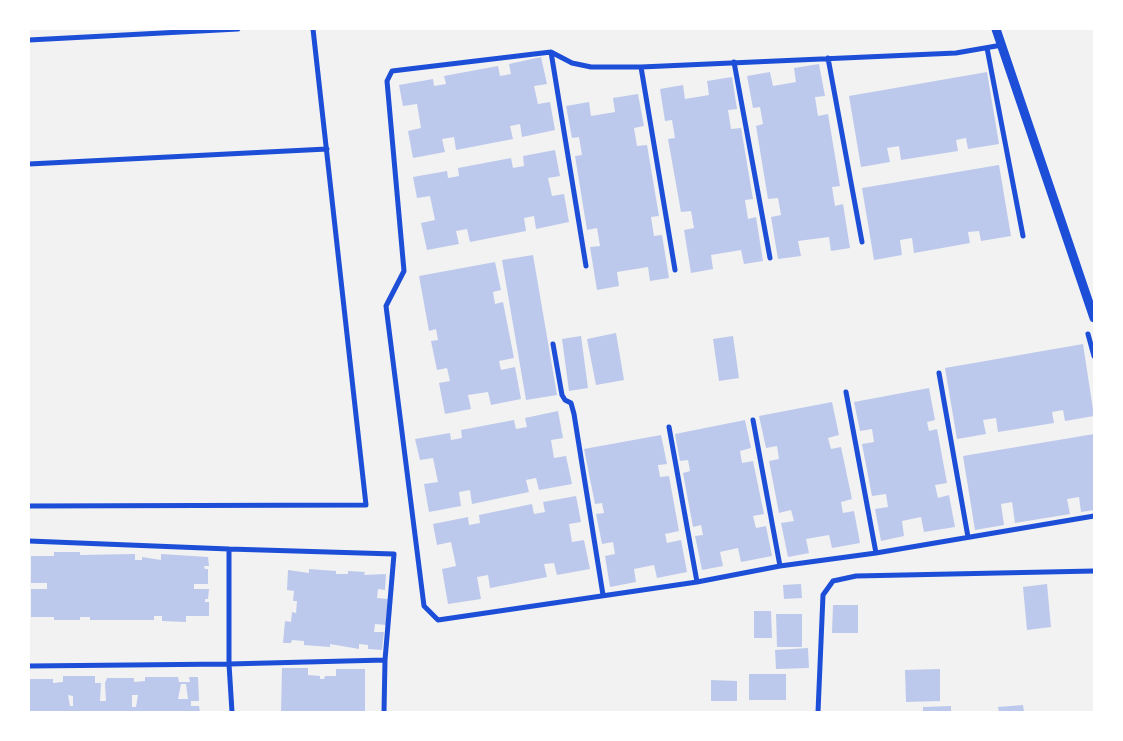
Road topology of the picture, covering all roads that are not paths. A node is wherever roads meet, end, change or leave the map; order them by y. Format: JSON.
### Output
{"nodes":[{"id":1,"x":238,"y":29,"type":"edge"},
{"id":2,"x":314,"y":29,"type":"edge"},
{"id":3,"x":996,"y":29,"type":"edge"},
{"id":4,"x":29,"y":40,"type":"edge"},
{"id":5,"x":1002,"y":45,"type":"junction"},
{"id":6,"x":990,"y":47,"type":"junction"},
{"id":7,"x":550,"y":52,"type":"junction"},
{"id":8,"x":828,"y":58,"type":"junction"},
{"id":9,"x":734,"y":62,"type":"junction"},
{"id":10,"x":641,"y":67,"type":"junction"},
{"id":11,"x":327,"y":150,"type":"junction"},
{"id":12,"x":29,"y":164,"type":"edge"},
{"id":13,"x":1023,"y":236,"type":"dead end"},
{"id":14,"x":862,"y":242,"type":"dead end"},
{"id":15,"x":770,"y":258,"type":"dead end"},
{"id":16,"x":586,"y":266,"type":"dead end"},
{"id":17,"x":674,"y":270,"type":"dead end"},
{"id":18,"x":1094,"y":318,"type":"edge"},
{"id":19,"x":1088,"y":334,"type":"dead end"},
{"id":20,"x":553,"y":344,"type":"dead end"},
{"id":21,"x":1094,"y":356,"type":"edge"},
{"id":22,"x":939,"y":373,"type":"dead end"},
{"id":23,"x":846,"y":392,"type":"dead end"},
{"id":24,"x":753,"y":420,"type":"dead end"},
{"id":25,"x":668,"y":427,"type":"dead end"},
{"id":26,"x":29,"y":506,"type":"edge"},
{"id":27,"x":1094,"y":516,"type":"edge"},
{"id":28,"x":968,"y":537,"type":"junction"},
{"id":29,"x":29,"y":541,"type":"edge"},
{"id":30,"x":229,"y":549,"type":"junction"},
{"id":31,"x":876,"y":553,"type":"junction"},
{"id":32,"x":780,"y":566,"type":"junction"},
{"id":33,"x":1094,"y":571,"type":"edge"},
{"id":34,"x":697,"y":582,"type":"junction"},
{"id":35,"x":603,"y":594,"type":"junction"},
{"id":36,"x":385,"y":660,"type":"junction"},
{"id":37,"x":229,"y":664,"type":"junction"},
{"id":38,"x":29,"y":666,"type":"edge"},
{"id":39,"x":232,"y":712,"type":"edge"},
{"id":40,"x":384,"y":712,"type":"edge"},
{"id":41,"x":818,"y":712,"type":"edge"}],
"edges":[{"from":1,"to":4,"type":"street"},
{"from":2,"to":11,"type":"street"},
{"from":3,"to":5,"type":"street"},
{"from":5,"to":6,"type":"street"},
{"from":5,"to":18,"type":"street"},
{"from":6,"to":8,"type":"street"},
{"from":6,"to":13,"type":"street"},
{"from":7,"to":10,"type":"street"},
{"from":7,"to":16,"type":"street"},
{"from":7,"to":35,"type":"street"},
{"from":8,"to":9,"type":"street"},
{"from":8,"to":14,"type":"street"},
{"from":9,"to":10,"type":"street"},
{"from":9,"to":15,"type":"street"},
{"from":10,"to":17,"type":"street"},
{"from":11,"to":12,"type":"street"},
{"from":11,"to":26,"type":"street"},
{"from":19,"to":21,"type":"street"},
{"from":20,"to":35,"type":"street"},
{"from":22,"to":28,"type":"street"},
{"from":23,"to":31,"type":"street"},
{"from":24,"to":32,"type":"street"},
{"from":25,"to":34,"type":"street"},
{"from":27,"to":28,"type":"street"},
{"from":28,"to":31,"type":"street"},
{"from":29,"to":30,"type":"street"},
{"from":30,"to":36,"type":"street"},
{"from":30,"to":37,"type":"street"},
{"from":31,"to":32,"type":"street"},
{"from":32,"to":34,"type":"street"},
{"from":33,"to":41,"type":"street"},
{"from":34,"to":35,"type":"street"},
{"from":36,"to":37,"type":"street"},
{"from":36,"to":40,"type":"street"},
{"from":37,"to":38,"type":"street"},
{"from":37,"to":39,"type":"street"}]}
